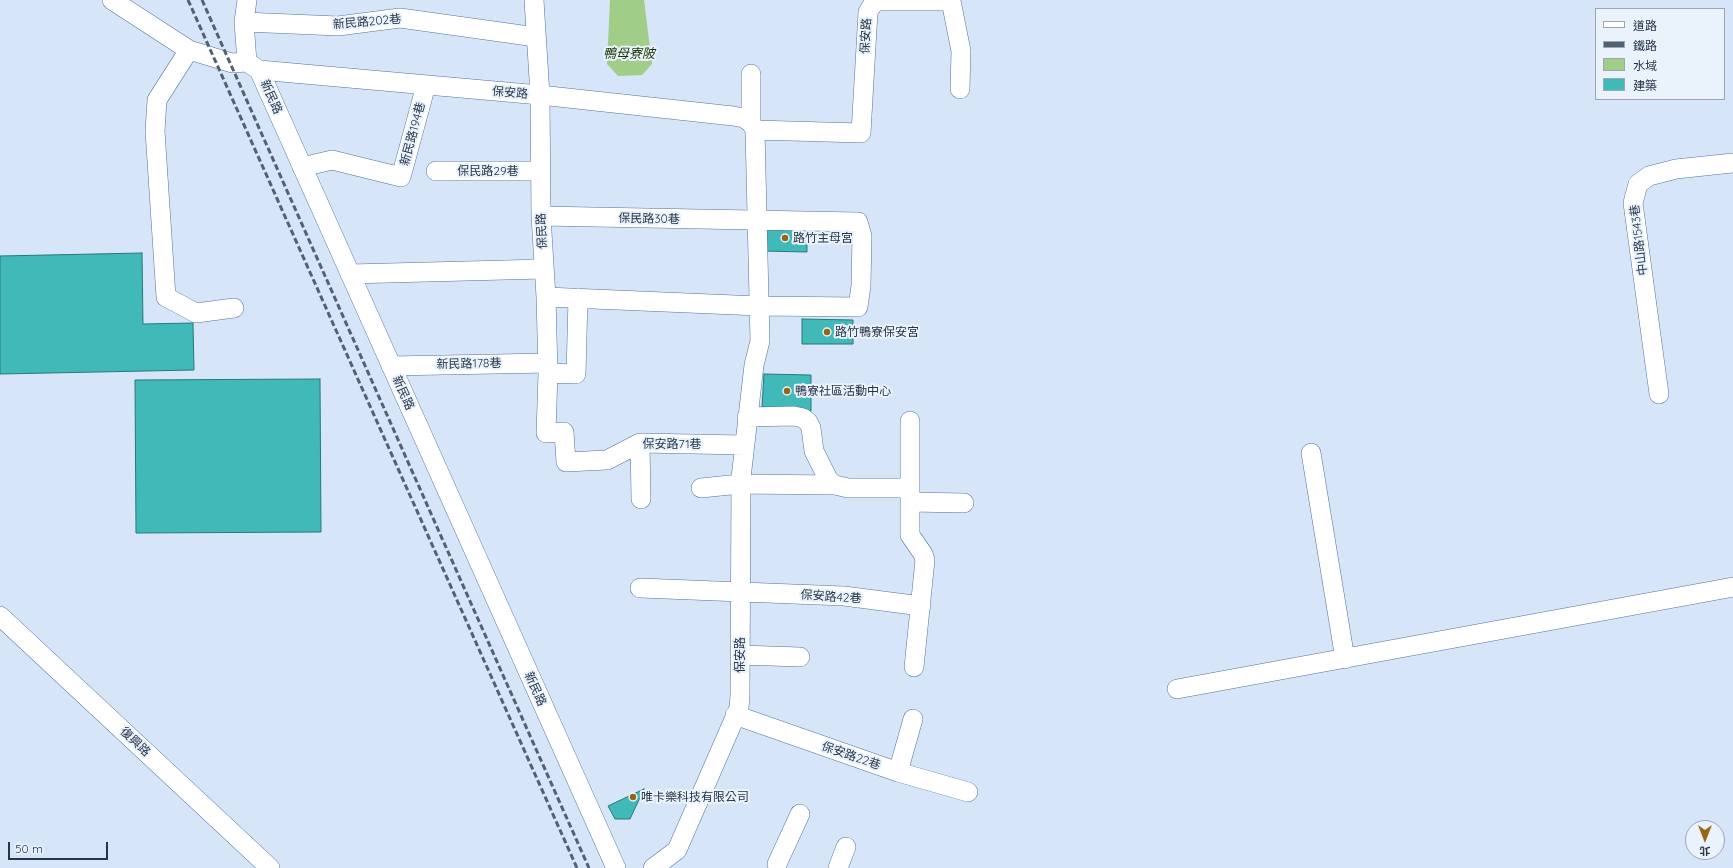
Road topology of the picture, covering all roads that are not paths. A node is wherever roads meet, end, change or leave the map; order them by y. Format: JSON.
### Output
{"nodes":[{"id":1,"x":112,"y":0,"type":"edge"},
{"id":2,"x":247,"y":0,"type":"edge"},
{"id":3,"x":534,"y":0,"type":"edge"},
{"id":4,"x":244,"y":22,"type":"junction"},
{"id":5,"x":536,"y":37,"type":"junction"},
{"id":6,"x":189,"y":50,"type":"junction"},
{"id":7,"x":253,"y":66,"type":"junction"},
{"id":8,"x":752,"y":74,"type":"dead end"},
{"id":9,"x":426,"y":85,"type":"junction"},
{"id":10,"x":960,"y":89,"type":"dead end"},
{"id":11,"x":540,"y":95,"type":"junction"},
{"id":12,"x":753,"y":127,"type":"junction"},
{"id":13,"x":1733,"y":163,"type":"edge"},
{"id":14,"x":302,"y":168,"type":"junction"},
{"id":15,"x":436,"y":171,"type":"dead end"},
{"id":16,"x":540,"y":171,"type":"junction"},
{"id":17,"x":541,"y":216,"type":"junction"},
{"id":18,"x":757,"y":221,"type":"junction"},
{"id":19,"x":544,"y":269,"type":"junction"},
{"id":20,"x":350,"y":274,"type":"junction"},
{"id":21,"x":546,"y":297,"type":"junction"},
{"id":22,"x":578,"y":298,"type":"junction"},
{"id":23,"x":759,"y":306,"type":"junction"},
{"id":24,"x":234,"y":308,"type":"dead end"},
{"id":25,"x":391,"y":366,"type":"junction"},
{"id":26,"x":548,"y":368,"type":"junction"},
{"id":27,"x":1659,"y":394,"type":"dead end"},
{"id":28,"x":747,"y":416,"type":"junction"},
{"id":29,"x":910,"y":421,"type":"dead end"},
{"id":30,"x":640,"y":443,"type":"junction"},
{"id":31,"x":744,"y":445,"type":"junction"},
{"id":32,"x":1311,"y":453,"type":"dead end"},
{"id":33,"x":740,"y":484,"type":"junction"},
{"id":34,"x":835,"y":485,"type":"junction"},
{"id":35,"x":701,"y":488,"type":"dead end"},
{"id":36,"x":910,"y":495,"type":"junction"},
{"id":37,"x":641,"y":499,"type":"dead end"},
{"id":38,"x":964,"y":503,"type":"dead end"},
{"id":39,"x":1733,"y":587,"type":"edge"},
{"id":40,"x":640,"y":588,"type":"dead end"},
{"id":41,"x":740,"y":592,"type":"junction"},
{"id":42,"x":921,"y":606,"type":"junction"},
{"id":43,"x":0,"y":616,"type":"edge"},
{"id":44,"x":740,"y":655,"type":"junction"},
{"id":45,"x":800,"y":657,"type":"dead end"},
{"id":46,"x":1345,"y":659,"type":"junction"},
{"id":47,"x":914,"y":667,"type":"dead end"},
{"id":48,"x":1177,"y":689,"type":"dead end"},
{"id":49,"x":736,"y":715,"type":"junction"},
{"id":50,"x":913,"y":719,"type":"dead end"},
{"id":51,"x":898,"y":772,"type":"junction"},
{"id":52,"x":968,"y":792,"type":"dead end"},
{"id":53,"x":800,"y":814,"type":"dead end"},
{"id":54,"x":846,"y":847,"type":"dead end"},
{"id":55,"x":776,"y":864,"type":"edge"},
{"id":56,"x":270,"y":868,"type":"edge"},
{"id":57,"x":616,"y":868,"type":"edge"},
{"id":58,"x":653,"y":868,"type":"edge"},
{"id":59,"x":838,"y":868,"type":"edge"}],
"edges":[{"from":1,"to":6,"type":"street"},
{"from":2,"to":4,"type":"street","name":"新民路"},
{"from":3,"to":5,"type":"street","name":"保民路"},
{"from":4,"to":5,"type":"street","name":"新民路202巷"},
{"from":4,"to":7,"type":"street","name":"新民路"},
{"from":5,"to":11,"type":"street","name":"保民路"},
{"from":6,"to":7,"type":"street"},
{"from":6,"to":24,"type":"street"},
{"from":7,"to":9,"type":"street","name":"保安路"},
{"from":7,"to":14,"type":"street","name":"新民路"},
{"from":8,"to":12,"type":"street"},
{"from":9,"to":11,"type":"street","name":"保安路"},
{"from":9,"to":14,"type":"street","name":"新民路194巷"},
{"from":10,"to":12,"type":"street","name":"保安路"},
{"from":11,"to":12,"type":"street","name":"保安路"},
{"from":11,"to":16,"type":"street","name":"保民路"},
{"from":12,"to":18,"type":"street","name":"保安路"},
{"from":13,"to":27,"type":"street","name":"中山路1543巷"},
{"from":14,"to":20,"type":"street","name":"新民路"},
{"from":15,"to":16,"type":"street","name":"保民路29巷"},
{"from":16,"to":17,"type":"street","name":"保民路"},
{"from":17,"to":18,"type":"street","name":"保民路30巷"},
{"from":17,"to":19,"type":"street","name":"保民路"},
{"from":18,"to":23,"type":"street","name":"保安路"},
{"from":18,"to":23,"type":"street"},
{"from":19,"to":20,"type":"street"},
{"from":19,"to":21,"type":"street"},
{"from":20,"to":25,"type":"street","name":"新民路"},
{"from":21,"to":22,"type":"street"},
{"from":21,"to":26,"type":"street"},
{"from":22,"to":23,"type":"street"},
{"from":22,"to":26,"type":"street","name":"新民路178巷"},
{"from":23,"to":28,"type":"street","name":"保安路"},
{"from":25,"to":26,"type":"street","name":"新民路178巷"},
{"from":25,"to":57,"type":"street","name":"新民路"},
{"from":26,"to":30,"type":"street","name":"保安路71巷"},
{"from":28,"to":31,"type":"street","name":"保安路"},
{"from":28,"to":34,"type":"street"},
{"from":29,"to":36,"type":"street"},
{"from":30,"to":31,"type":"street","name":"保安路71巷"},
{"from":30,"to":37,"type":"street"},
{"from":31,"to":33,"type":"street","name":"保安路"},
{"from":32,"to":46,"type":"street"},
{"from":33,"to":34,"type":"street"},
{"from":33,"to":35,"type":"street"},
{"from":33,"to":41,"type":"street","name":"保安路"},
{"from":34,"to":36,"type":"street"},
{"from":36,"to":38,"type":"street"},
{"from":36,"to":42,"type":"street"},
{"from":39,"to":46,"type":"street"},
{"from":40,"to":41,"type":"street","name":"保安路42巷"},
{"from":41,"to":42,"type":"street","name":"保安路42巷"},
{"from":41,"to":44,"type":"street","name":"保安路"},
{"from":42,"to":47,"type":"street"},
{"from":43,"to":56,"type":"street","name":"復興路"},
{"from":44,"to":45,"type":"street"},
{"from":44,"to":49,"type":"street","name":"保安路"},
{"from":46,"to":48,"type":"street"},
{"from":49,"to":51,"type":"street","name":"保安路22巷"},
{"from":49,"to":58,"type":"street","name":"保安路"},
{"from":50,"to":51,"type":"street"},
{"from":51,"to":52,"type":"street","name":"保安路22巷"},
{"from":53,"to":55,"type":"street"},
{"from":54,"to":59,"type":"street"}]}
